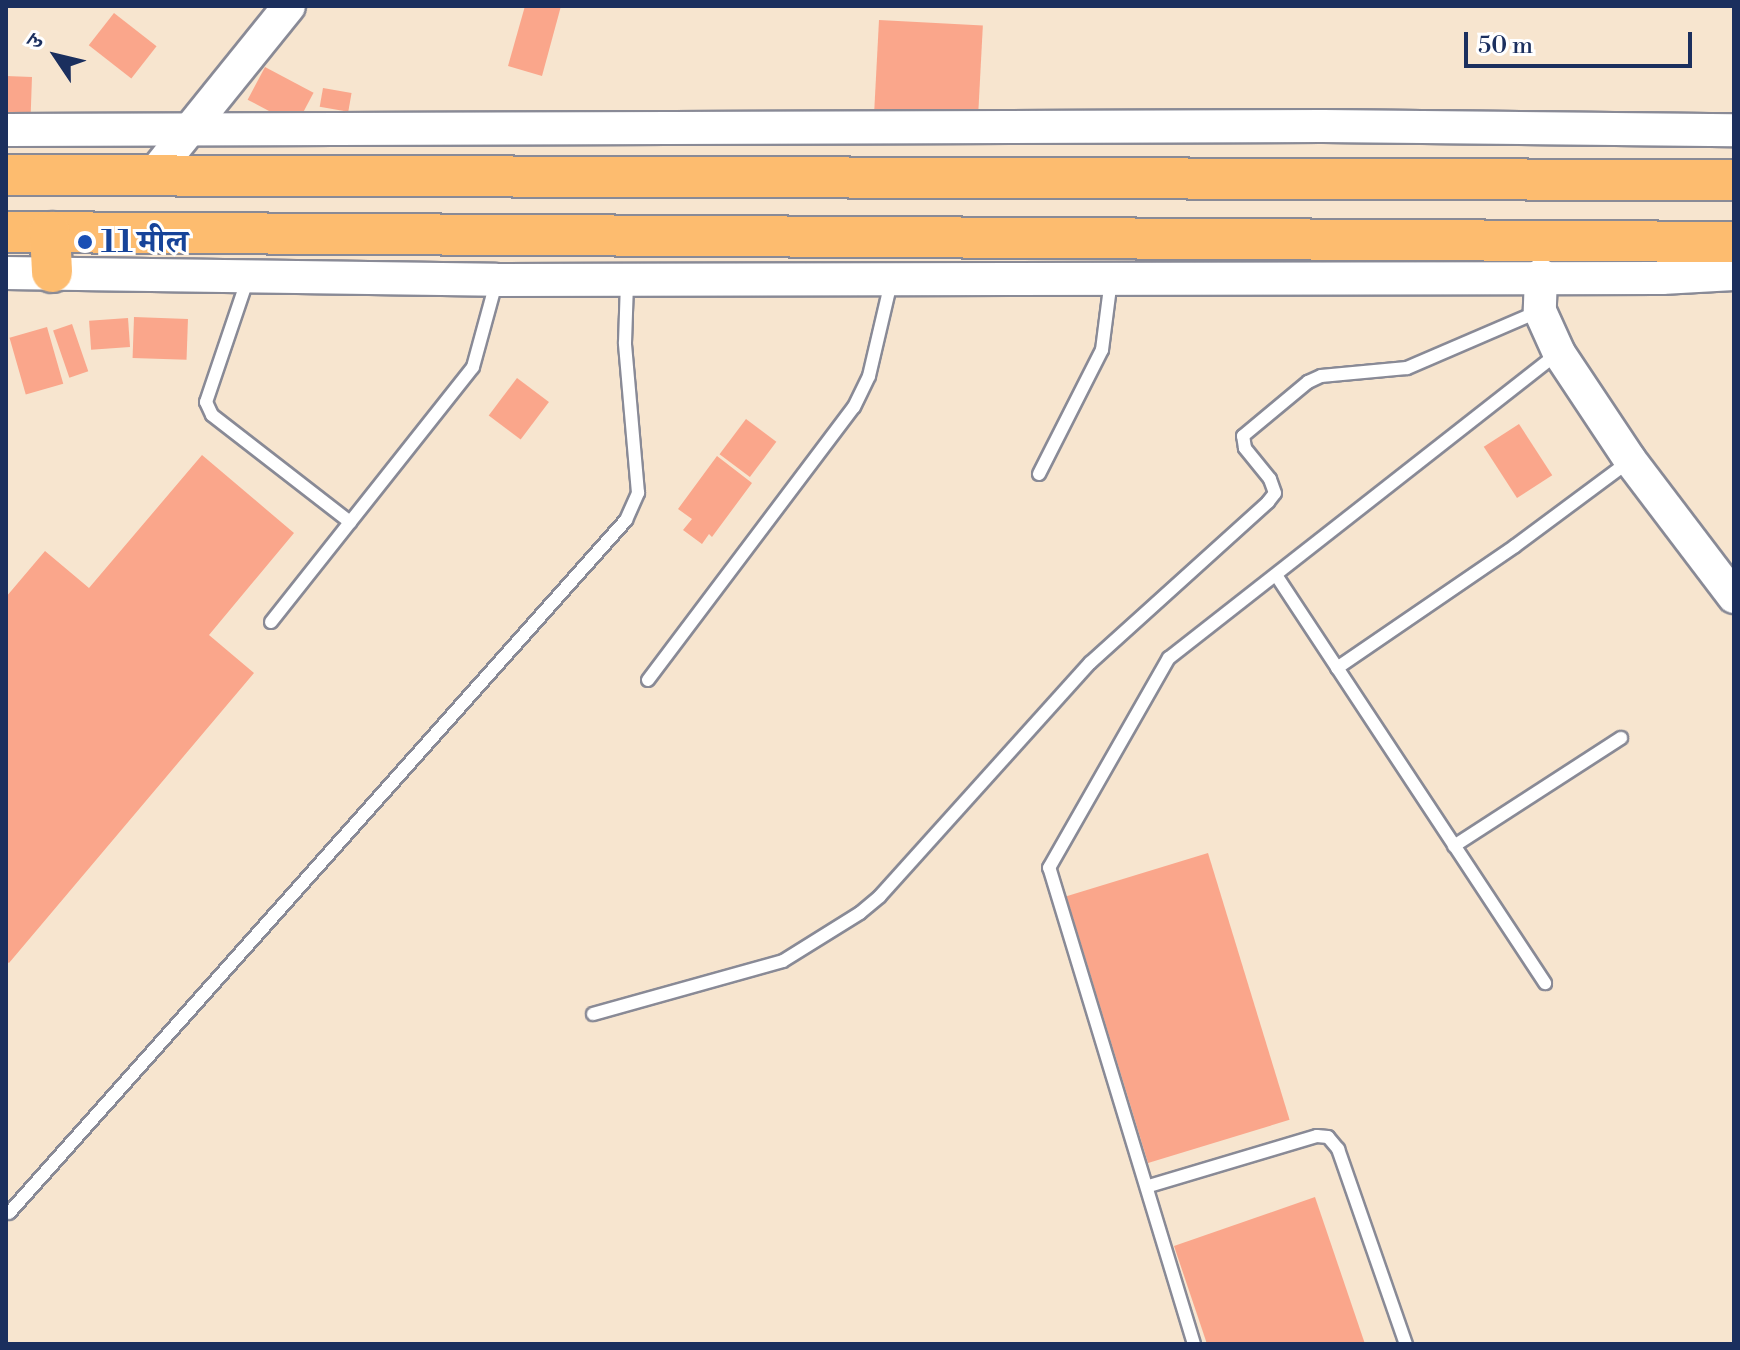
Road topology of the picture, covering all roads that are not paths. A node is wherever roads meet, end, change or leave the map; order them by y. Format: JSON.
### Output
{"nodes":[{"id":1,"x":289,"y":6,"type":"edge"},
{"id":2,"x":190,"y":128,"type":"junction"},
{"id":3,"x":6,"y":130,"type":"edge"},
{"id":4,"x":1734,"y":130,"type":"edge"},
{"id":5,"x":6,"y":175,"type":"edge"},
{"id":6,"x":152,"y":176,"type":"junction"},
{"id":7,"x":1734,"y":180,"type":"edge"},
{"id":8,"x":6,"y":232,"type":"edge"},
{"id":9,"x":50,"y":232,"type":"junction"},
{"id":10,"x":1734,"y":242,"type":"edge"},
{"id":11,"x":52,"y":272,"type":"junction"},
{"id":12,"x":6,"y":273,"type":"edge"},
{"id":13,"x":1734,"y":274,"type":"edge"},
{"id":14,"x":1541,"y":275,"type":"junction"},
{"id":15,"x":892,"y":277,"type":"junction"},
{"id":16,"x":248,"y":278,"type":"junction"},
{"id":17,"x":627,"y":279,"type":"junction"},
{"id":18,"x":496,"y":280,"type":"junction"},
{"id":19,"x":1111,"y":280,"type":"junction"},
{"id":20,"x":1540,"y":311,"type":"junction"},
{"id":21,"x":1559,"y":353,"type":"junction"},
{"id":22,"x":1630,"y":460,"type":"junction"},
{"id":23,"x":1039,"y":474,"type":"dead end"},
{"id":24,"x":350,"y":522,"type":"junction"},
{"id":25,"x":1276,"y":575,"type":"junction"},
{"id":26,"x":1734,"y":597,"type":"edge"},
{"id":27,"x":271,"y":622,"type":"dead end"},
{"id":28,"x":1337,"y":668,"type":"junction"},
{"id":29,"x":648,"y":680,"type":"dead end"},
{"id":30,"x":1621,"y":738,"type":"dead end"},
{"id":31,"x":1454,"y":846,"type":"junction"},
{"id":32,"x":1545,"y":983,"type":"dead end"},
{"id":33,"x":593,"y":1014,"type":"dead end"},
{"id":34,"x":1149,"y":1186,"type":"junction"},
{"id":35,"x":9,"y":1213,"type":"dead end"},
{"id":36,"x":1194,"y":1344,"type":"edge"},
{"id":37,"x":1406,"y":1344,"type":"edge"}],
"edges":[{"from":1,"to":2,"type":"street"},
{"from":2,"to":3,"type":"street"},
{"from":2,"to":4,"type":"street"},
{"from":2,"to":6,"type":"street"},
{"from":5,"to":6,"type":"main road"},
{"from":6,"to":7,"type":"main road"},
{"from":8,"to":9,"type":"main road"},
{"from":9,"to":10,"type":"main road"},
{"from":9,"to":11,"type":"main road"},
{"from":11,"to":12,"type":"street"},
{"from":11,"to":16,"type":"street"},
{"from":13,"to":14,"type":"street"},
{"from":14,"to":19,"type":"street"},
{"from":14,"to":20,"type":"street"},
{"from":15,"to":17,"type":"street"},
{"from":15,"to":19,"type":"street"},
{"from":15,"to":29,"type":"lane"},
{"from":16,"to":18,"type":"street"},
{"from":16,"to":24,"type":"lane"},
{"from":17,"to":18,"type":"street"},
{"from":17,"to":35,"type":"lane"},
{"from":18,"to":24,"type":"lane"},
{"from":19,"to":23,"type":"lane"},
{"from":20,"to":21,"type":"street"},
{"from":20,"to":33,"type":"lane"},
{"from":21,"to":22,"type":"street"},
{"from":21,"to":25,"type":"lane"},
{"from":22,"to":26,"type":"street"},
{"from":22,"to":28,"type":"lane"},
{"from":24,"to":27,"type":"lane"},
{"from":25,"to":28,"type":"lane"},
{"from":25,"to":34,"type":"lane"},
{"from":28,"to":31,"type":"lane"},
{"from":30,"to":31,"type":"lane"},
{"from":31,"to":32,"type":"lane"},
{"from":34,"to":36,"type":"lane"},
{"from":34,"to":37,"type":"lane"}]}
